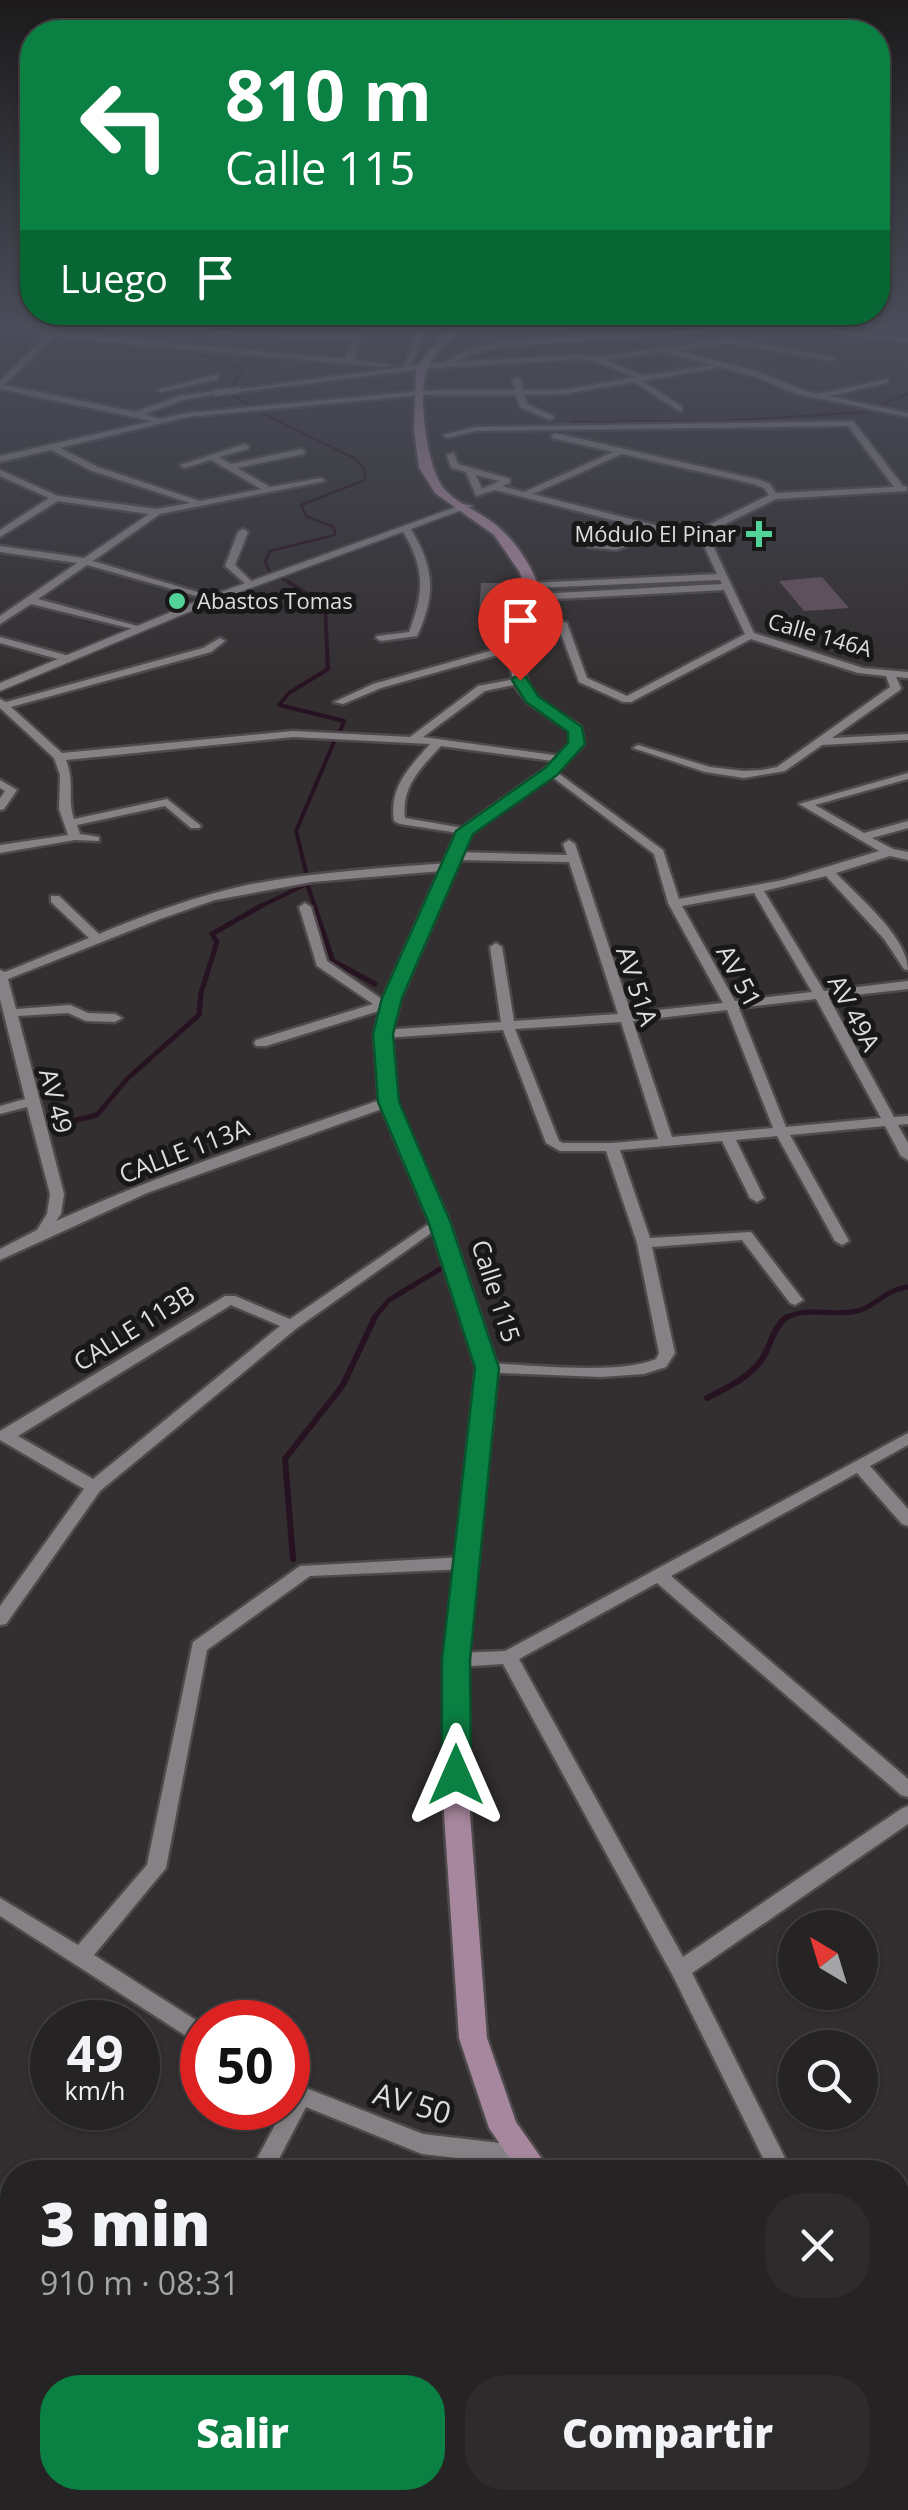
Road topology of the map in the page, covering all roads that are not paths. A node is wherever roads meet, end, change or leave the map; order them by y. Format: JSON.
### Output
{"nodes":[{"id":1,"x":63,"y":446,"type":"edge"},
{"id":2,"x":426,"y":446,"type":"edge"},
{"id":3,"x":602,"y":446,"type":"edge"},
{"id":4,"x":869,"y":446,"type":"edge"},
{"id":5,"x":245,"y":447,"type":"dead end"},
{"id":6,"x":54,"y":448,"type":"junction"},
{"id":7,"x":624,"y":450,"type":"junction"},
{"id":8,"x":301,"y":452,"type":"dead end"},
{"id":9,"x":450,"y":455,"type":"dead end"},
{"id":10,"x":210,"y":456,"type":"junction"},
{"id":11,"x":0,"y":460,"type":"edge"},
{"id":12,"x":184,"y":465,"type":"dead end"},
{"id":13,"x":229,"y":467,"type":"junction"},
{"id":14,"x":470,"y":471,"type":"junction"},
{"id":15,"x":0,"y":473,"type":"edge"},
{"id":16,"x":322,"y":481,"type":"dead end"},
{"id":17,"x":494,"y":487,"type":"junction"},
{"id":18,"x":904,"y":489,"type":"edge"},
{"id":19,"x":270,"y":490,"type":"junction"},
{"id":20,"x":525,"y":495,"type":"junction"},
{"id":21,"x":774,"y":496,"type":"junction"},
{"id":22,"x":56,"y":498,"type":"junction"},
{"id":23,"x":196,"y":502,"type":"junction"},
{"id":24,"x":463,"y":508,"type":"junction"},
{"id":25,"x":157,"y":512,"type":"junction"},
{"id":26,"x":406,"y":528,"type":"junction"},
{"id":27,"x":663,"y":531,"type":"junction"},
{"id":28,"x":244,"y":532,"type":"dead end"},
{"id":29,"x":702,"y":532,"type":"junction"},
{"id":30,"x":0,"y":534,"type":"edge"},
{"id":31,"x":590,"y":545,"type":"dead end"},
{"id":32,"x":0,"y":550,"type":"edge"},
{"id":33,"x":83,"y":561,"type":"junction"},
{"id":34,"x":724,"y":582,"type":"junction"},
{"id":35,"x":250,"y":585,"type":"junction"},
{"id":36,"x":535,"y":591,"type":"junction"},
{"id":37,"x":29,"y":600,"type":"junction"},
{"id":38,"x":211,"y":600,"type":"junction"},
{"id":39,"x":0,"y":620,"type":"edge"},
{"id":40,"x":562,"y":623,"type":"dead end"},
{"id":41,"x":137,"y":629,"type":"junction"},
{"id":42,"x":750,"y":635,"type":"junction"},
{"id":43,"x":381,"y":638,"type":"dead end"},
{"id":44,"x":0,"y":640,"type":"edge"},
{"id":45,"x":220,"y":641,"type":"dead end"},
{"id":46,"x":518,"y":646,"type":"junction"},
{"id":47,"x":65,"y":658,"type":"junction"},
{"id":48,"x":890,"y":674,"type":"junction"},
{"id":49,"x":908,"y":675,"type":"edge"},
{"id":50,"x":520,"y":680,"type":"junction"},
{"id":51,"x":357,"y":681,"type":"dead end"},
{"id":52,"x":0,"y":686,"type":"edge"},
{"id":53,"x":378,"y":686,"type":"junction"},
{"id":54,"x":339,"y":702,"type":"dead end"},
{"id":55,"x":3,"y":704,"type":"edge"},
{"id":56,"x":862,"y":712,"type":"junction"},
{"id":57,"x":908,"y":737,"type":"edge"},
{"id":58,"x":877,"y":739,"type":"junction"},
{"id":59,"x":412,"y":740,"type":"junction"},
{"id":60,"x":438,"y":742,"type":"junction"},
{"id":61,"x":819,"y":742,"type":"junction"},
{"id":62,"x":638,"y":748,"type":"dead end"},
{"id":63,"x":60,"y":757,"type":"junction"},
{"id":64,"x":556,"y":765,"type":"junction"},
{"id":65,"x":908,"y":776,"type":"edge"},
{"id":66,"x":0,"y":782,"type":"edge"},
{"id":67,"x":0,"y":807,"type":"edge"},
{"id":68,"x":908,"y":824,"type":"edge"},
{"id":69,"x":195,"y":826,"type":"dead end"},
{"id":70,"x":73,"y":830,"type":"junction"},
{"id":71,"x":465,"y":831,"type":"junction"},
{"id":72,"x":861,"y":837,"type":"junction"},
{"id":73,"x":95,"y":838,"type":"dead end"},
{"id":74,"x":569,"y":844,"type":"dead end"},
{"id":75,"x":0,"y":849,"type":"edge"},
{"id":76,"x":890,"y":852,"type":"junction"},
{"id":77,"x":908,"y":856,"type":"edge"},
{"id":78,"x":573,"y":859,"type":"junction"},
{"id":79,"x":452,"y":861,"type":"junction"},
{"id":80,"x":830,"y":873,"type":"junction"},
{"id":81,"x":759,"y":892,"type":"junction"},
{"id":82,"x":55,"y":899,"type":"dead end"},
{"id":83,"x":674,"y":902,"type":"junction"},
{"id":84,"x":305,"y":907,"type":"dead end"},
{"id":85,"x":908,"y":934,"type":"edge"},
{"id":86,"x":888,"y":937,"type":"junction"},
{"id":87,"x":98,"y":940,"type":"junction"},
{"id":88,"x":496,"y":947,"type":"dead end"},
{"id":89,"x":908,"y":966,"type":"edge"},
{"id":90,"x":1,"y":976,"type":"edge"},
{"id":91,"x":908,"y":985,"type":"edge"},
{"id":92,"x":822,"y":998,"type":"junction"},
{"id":93,"x":732,"y":1006,"type":"junction"},
{"id":94,"x":386,"y":1007,"type":"junction"},
{"id":95,"x":11,"y":1013,"type":"junction"},
{"id":96,"x":115,"y":1018,"type":"dead end"},
{"id":97,"x":623,"y":1018,"type":"junction"},
{"id":98,"x":508,"y":1027,"type":"junction"},
{"id":99,"x":383,"y":1034,"type":"junction"},
{"id":100,"x":261,"y":1044,"type":"dead end"},
{"id":101,"x":32,"y":1100,"type":"junction"},
{"id":102,"x":388,"y":1102,"type":"junction"},
{"id":103,"x":0,"y":1110,"type":"edge"},
{"id":104,"x":908,"y":1120,"type":"edge"},
{"id":105,"x":886,"y":1122,"type":"junction"},
{"id":106,"x":781,"y":1131,"type":"junction"},
{"id":107,"x":728,"y":1138,"type":"junction"},
{"id":108,"x":666,"y":1141,"type":"junction"},
{"id":109,"x":612,"y":1147,"type":"junction"},
{"id":110,"x":908,"y":1156,"type":"edge"},
{"id":111,"x":756,"y":1198,"type":"dead end"},
{"id":112,"x":439,"y":1221,"type":"junction"},
{"id":113,"x":41,"y":1233,"type":"junction"},
{"id":114,"x":842,"y":1241,"type":"dead end"},
{"id":115,"x":644,"y":1243,"type":"junction"},
{"id":116,"x":0,"y":1255,"type":"edge"},
{"id":117,"x":796,"y":1300,"type":"dead end"},
{"id":118,"x":291,"y":1325,"type":"junction"},
{"id":119,"x":487,"y":1368,"type":"junction"},
{"id":120,"x":4,"y":1435,"type":"edge"},
{"id":121,"x":908,"y":1438,"type":"edge"},
{"id":122,"x":859,"y":1465,"type":"junction"},
{"id":123,"x":94,"y":1487,"type":"junction"},
{"id":124,"x":908,"y":1520,"type":"edge"},
{"id":125,"x":466,"y":1563,"type":"junction"},
{"id":126,"x":660,"y":1576,"type":"junction"},
{"id":127,"x":0,"y":1618,"type":"edge"},
{"id":128,"x":508,"y":1657,"type":"junction"},
{"id":129,"x":456,"y":1660,"type":"junction"},
{"id":130,"x":908,"y":1790,"type":"edge"},
{"id":131,"x":908,"y":1814,"type":"edge"},
{"id":132,"x":0,"y":1906,"type":"edge"},
{"id":133,"x":81,"y":1956,"type":"junction"},
{"id":134,"x":680,"y":1970,"type":"junction"},
{"id":135,"x":180,"y":2021,"type":"edge"},
{"id":136,"x":310,"y":2100,"type":"edge"},
{"id":137,"x":279,"y":2130,"type":"edge"},
{"id":138,"x":266,"y":2160,"type":"edge"},
{"id":139,"x":508,"y":2160,"type":"edge"},
{"id":140,"x":527,"y":2160,"type":"edge"},
{"id":141,"x":775,"y":2160,"type":"edge"}],
"edges":[{"from":1,"to":6,"type":"street"},
{"from":2,"to":24,"type":"main road"},
{"from":3,"to":7,"type":"street"},
{"from":4,"to":18,"type":"street"},
{"from":5,"to":10,"type":"street"},
{"from":6,"to":11,"type":"street"},
{"from":6,"to":23,"type":"street"},
{"from":7,"to":20,"type":"street"},
{"from":7,"to":21,"type":"street"},
{"from":8,"to":13,"type":"street"},
{"from":9,"to":14,"type":"street"},
{"from":10,"to":12,"type":"street"},
{"from":10,"to":13,"type":"street"},
{"from":13,"to":19,"type":"street"},
{"from":14,"to":17,"type":"street"},
{"from":14,"to":17,"type":"street"},
{"from":15,"to":22,"type":"street"},
{"from":16,"to":19,"type":"street"},
{"from":17,"to":20,"type":"street"},
{"from":18,"to":21,"type":"street"},
{"from":19,"to":23,"type":"street"},
{"from":20,"to":27,"type":"street"},
{"from":21,"to":29,"type":"street"},
{"from":22,"to":25,"type":"street"},
{"from":22,"to":30,"type":"street"},
{"from":23,"to":25,"type":"street"},
{"from":24,"to":26,"type":"street"},
{"from":24,"to":36,"type":"main road"},
{"from":25,"to":33,"type":"street"},
{"from":26,"to":35,"type":"street"},
{"from":26,"to":43,"type":"street"},
{"from":27,"to":29,"type":"street"},
{"from":27,"to":31,"type":"street"},
{"from":28,"to":35,"type":"street"},
{"from":29,"to":34,"type":"street","name":"Calle 146A"},
{"from":32,"to":33,"type":"street"},
{"from":33,"to":37,"type":"street"},
{"from":33,"to":38,"type":"street"},
{"from":34,"to":36,"type":"street"},
{"from":34,"to":42,"type":"street","name":"Calle 146A"},
{"from":35,"to":38,"type":"street"},
{"from":36,"to":46,"type":"main road"},
{"from":37,"to":39,"type":"street"},
{"from":37,"to":41,"type":"street"},
{"from":38,"to":41,"type":"street"},
{"from":40,"to":42,"type":"street"},
{"from":41,"to":47,"type":"street"},
{"from":42,"to":48,"type":"street","name":"Calle 146A"},
{"from":44,"to":47,"type":"street"},
{"from":45,"to":55,"type":"street"},
{"from":46,"to":50,"type":"main road"},
{"from":46,"to":53,"type":"street"},
{"from":47,"to":52,"type":"street"},
{"from":48,"to":49,"type":"street","name":"Calle 146A"},
{"from":48,"to":56,"type":"street"},
{"from":50,"to":59,"type":"street"},
{"from":50,"to":64,"type":"main road"},
{"from":51,"to":53,"type":"street"},
{"from":53,"to":54,"type":"street"},
{"from":55,"to":63,"type":"street"},
{"from":56,"to":58,"type":"street"},
{"from":56,"to":61,"type":"street"},
{"from":57,"to":58,"type":"street"},
{"from":58,"to":61,"type":"street"},
{"from":59,"to":60,"type":"street"},
{"from":59,"to":63,"type":"street"},
{"from":60,"to":64,"type":"street"},
{"from":60,"to":71,"type":"street"},
{"from":61,"to":62,"type":"street"},
{"from":63,"to":70,"type":"street"},
{"from":64,"to":71,"type":"main road"},
{"from":64,"to":83,"type":"street","name":"AV 51"},
{"from":65,"to":72,"type":"street"},
{"from":66,"to":67,"type":"street"},
{"from":68,"to":72,"type":"street"},
{"from":69,"to":70,"type":"street"},
{"from":70,"to":73,"type":"street"},
{"from":70,"to":75,"type":"street"},
{"from":71,"to":79,"type":"main road","name":"Calle 115"},
{"from":72,"to":76,"type":"street"},
{"from":74,"to":78,"type":"street","name":"AV 51A"},
{"from":76,"to":77,"type":"street"},
{"from":76,"to":80,"type":"street"},
{"from":78,"to":79,"type":"street"},
{"from":78,"to":97,"type":"street","name":"AV 51A"},
{"from":79,"to":87,"type":"street"},
{"from":79,"to":94,"type":"main road","name":"Calle 115"},
{"from":80,"to":81,"type":"street"},
{"from":80,"to":86,"type":"street"},
{"from":81,"to":83,"type":"street"},
{"from":81,"to":92,"type":"street","name":"AV 49A"},
{"from":82,"to":87,"type":"street"},
{"from":83,"to":93,"type":"street","name":"AV 51"},
{"from":84,"to":94,"type":"street"},
{"from":85,"to":86,"type":"street"},
{"from":86,"to":89,"type":"street"},
{"from":87,"to":90,"type":"street"},
{"from":88,"to":98,"type":"street"},
{"from":90,"to":95,"type":"street","name":"AV 49"},
{"from":91,"to":92,"type":"street"},
{"from":92,"to":93,"type":"street"},
{"from":92,"to":105,"type":"street","name":"AV 49A"},
{"from":93,"to":97,"type":"street"},
{"from":93,"to":106,"type":"street","name":"AV 51"},
{"from":94,"to":99,"type":"main road","name":"Calle 115"},
{"from":94,"to":100,"type":"street"},
{"from":95,"to":96,"type":"street"},
{"from":95,"to":101,"type":"street","name":"AV 49"},
{"from":97,"to":98,"type":"street"},
{"from":97,"to":108,"type":"street","name":"AV 51A"},
{"from":98,"to":99,"type":"street"},
{"from":98,"to":109,"type":"street"},
{"from":99,"to":102,"type":"main road","name":"Calle 115"},
{"from":101,"to":103,"type":"street"},
{"from":101,"to":113,"type":"street","name":"AV 49"},
{"from":102,"to":112,"type":"main road","name":"Calle 115"},
{"from":102,"to":113,"type":"street","name":"CALLE 113A"},
{"from":104,"to":105,"type":"street"},
{"from":105,"to":106,"type":"street"},
{"from":105,"to":110,"type":"street","name":"AV 49A"},
{"from":106,"to":107,"type":"street"},
{"from":106,"to":114,"type":"street","name":"AV 51"},
{"from":107,"to":108,"type":"street"},
{"from":107,"to":111,"type":"street"},
{"from":108,"to":109,"type":"street"},
{"from":109,"to":115,"type":"street"},
{"from":112,"to":118,"type":"street"},
{"from":112,"to":119,"type":"main road","name":"Calle 115"},
{"from":113,"to":116,"type":"street","name":"CALLE 113A"},
{"from":115,"to":117,"type":"street"},
{"from":115,"to":119,"type":"street"},
{"from":118,"to":120,"type":"street","name":"CALLE 113B"},
{"from":118,"to":123,"type":"street"},
{"from":119,"to":125,"type":"main road","name":"Calle 115"},
{"from":120,"to":123,"type":"street"},
{"from":121,"to":122,"type":"street"},
{"from":122,"to":124,"type":"street"},
{"from":122,"to":126,"type":"street"},
{"from":123,"to":127,"type":"street"},
{"from":125,"to":129,"type":"main road","name":"Calle 115"},
{"from":125,"to":133,"type":"street"},
{"from":126,"to":128,"type":"street"},
{"from":126,"to":130,"type":"street"},
{"from":128,"to":129,"type":"street"},
{"from":128,"to":134,"type":"street"},
{"from":129,"to":140,"type":"main road","name":"Calle 115"},
{"from":131,"to":134,"type":"street"},
{"from":132,"to":133,"type":"street"},
{"from":133,"to":135,"type":"street"},
{"from":134,"to":141,"type":"street"},
{"from":136,"to":139,"type":"street","name":"AV 50"},
{"from":137,"to":138,"type":"street"}]}
